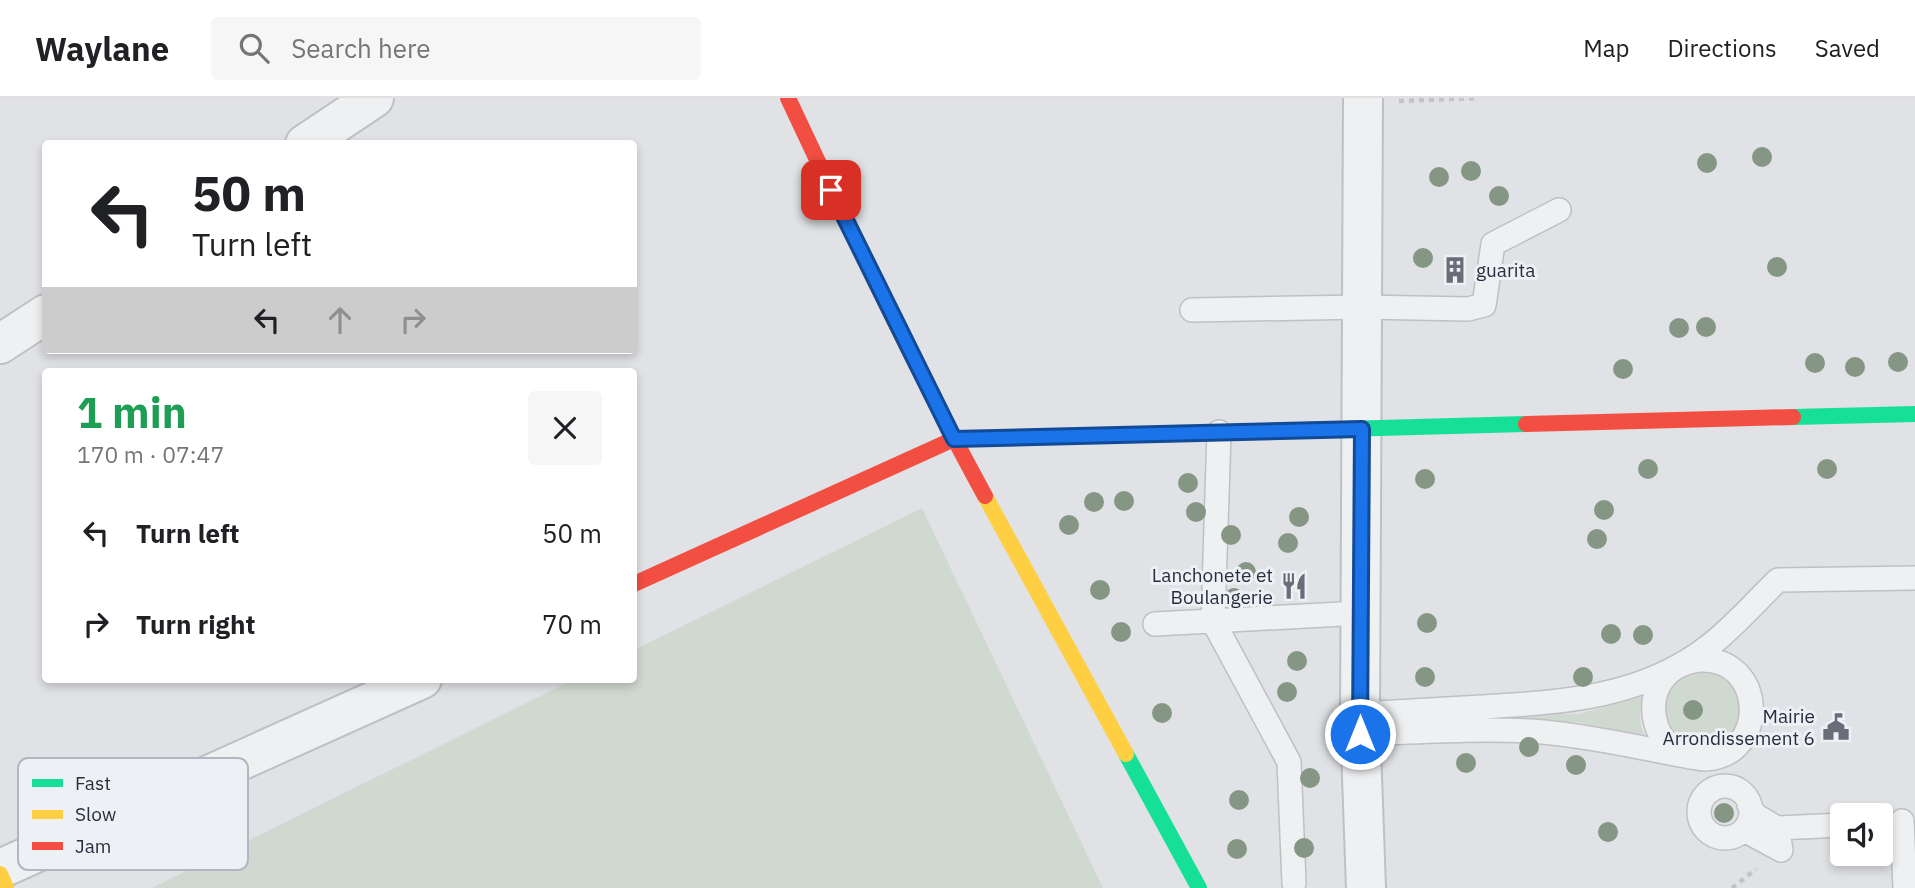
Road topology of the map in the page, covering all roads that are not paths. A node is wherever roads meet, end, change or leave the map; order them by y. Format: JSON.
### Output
{"nodes":[{"id":1,"x":374,"y":98,"type":"edge"},
{"id":2,"x":788,"y":98,"type":"edge"},
{"id":3,"x":1363,"y":100,"type":"edge"},
{"id":4,"x":311,"y":140,"type":"edge"},
{"id":5,"x":1559,"y":210,"type":"dead end"},
{"id":6,"x":1363,"y":307,"type":"junction"},
{"id":7,"x":1192,"y":310,"type":"dead end"},
{"id":8,"x":42,"y":317,"type":"edge"},
{"id":9,"x":0,"y":344,"type":"edge"},
{"id":10,"x":1915,"y":414,"type":"edge"},
{"id":11,"x":1362,"y":429,"type":"junction"},
{"id":12,"x":1219,"y":432,"type":"junction"},
{"id":13,"x":954,"y":439,"type":"junction"},
{"id":14,"x":1915,"y":578,"type":"edge"},
{"id":15,"x":637,"y":583,"type":"edge"},
{"id":16,"x":1361,"y":613,"type":"junction"},
{"id":17,"x":1213,"y":621,"type":"junction"},
{"id":18,"x":1155,"y":624,"type":"dead end"},
{"id":19,"x":1676,"y":667,"type":"junction"},
{"id":20,"x":413,"y":683,"type":"edge"},
{"id":21,"x":1360,"y":724,"type":"junction"},
{"id":22,"x":248,"y":758,"type":"edge"},
{"id":23,"x":1697,"y":758,"type":"junction"},
{"id":24,"x":1744,"y":798,"type":"junction"},
{"id":25,"x":1899,"y":822,"type":"edge"},
{"id":26,"x":1830,"y":826,"type":"edge"},
{"id":27,"x":1777,"y":828,"type":"junction"},
{"id":28,"x":1744,"y":830,"type":"junction"},
{"id":29,"x":18,"y":863,"type":"edge"},
{"id":30,"x":0,"y":871,"type":"edge"},
{"id":31,"x":1293,"y":883,"type":"dead end"},
{"id":32,"x":6,"y":888,"type":"edge"},
{"id":33,"x":1199,"y":888,"type":"edge"},
{"id":34,"x":1366,"y":888,"type":"edge"},
{"id":35,"x":1905,"y":888,"type":"edge"}],
"edges":[{"from":1,"to":4,"type":"street"},
{"from":2,"to":13,"type":"main road"},
{"from":3,"to":6,"type":"street"},
{"from":5,"to":6,"type":"lane"},
{"from":6,"to":7,"type":"lane"},
{"from":6,"to":11,"type":"street"},
{"from":8,"to":9,"type":"street"},
{"from":10,"to":11,"type":"main road"},
{"from":11,"to":12,"type":"main road"},
{"from":11,"to":16,"type":"street"},
{"from":12,"to":13,"type":"main road"},
{"from":12,"to":17,"type":"lane"},
{"from":13,"to":15,"type":"main road"},
{"from":13,"to":33,"type":"main road"},
{"from":14,"to":19,"type":"lane"},
{"from":16,"to":17,"type":"lane"},
{"from":16,"to":21,"type":"street"},
{"from":17,"to":18,"type":"lane"},
{"from":17,"to":31,"type":"lane"},
{"from":19,"to":21,"type":"lane"},
{"from":19,"to":23,"type":"lane"},
{"from":19,"to":23,"type":"lane"},
{"from":20,"to":22,"type":"street"},
{"from":21,"to":23,"type":"lane"},
{"from":21,"to":34,"type":"street"},
{"from":23,"to":24,"type":"lane"},
{"from":24,"to":27,"type":"lane"},
{"from":24,"to":28,"type":"lane"},
{"from":24,"to":28,"type":"lane"},
{"from":25,"to":35,"type":"lane"},
{"from":26,"to":27,"type":"lane"},
{"from":27,"to":28,"type":"lane"},
{"from":29,"to":30,"type":"street"},
{"from":30,"to":32,"type":"main road"}]}
